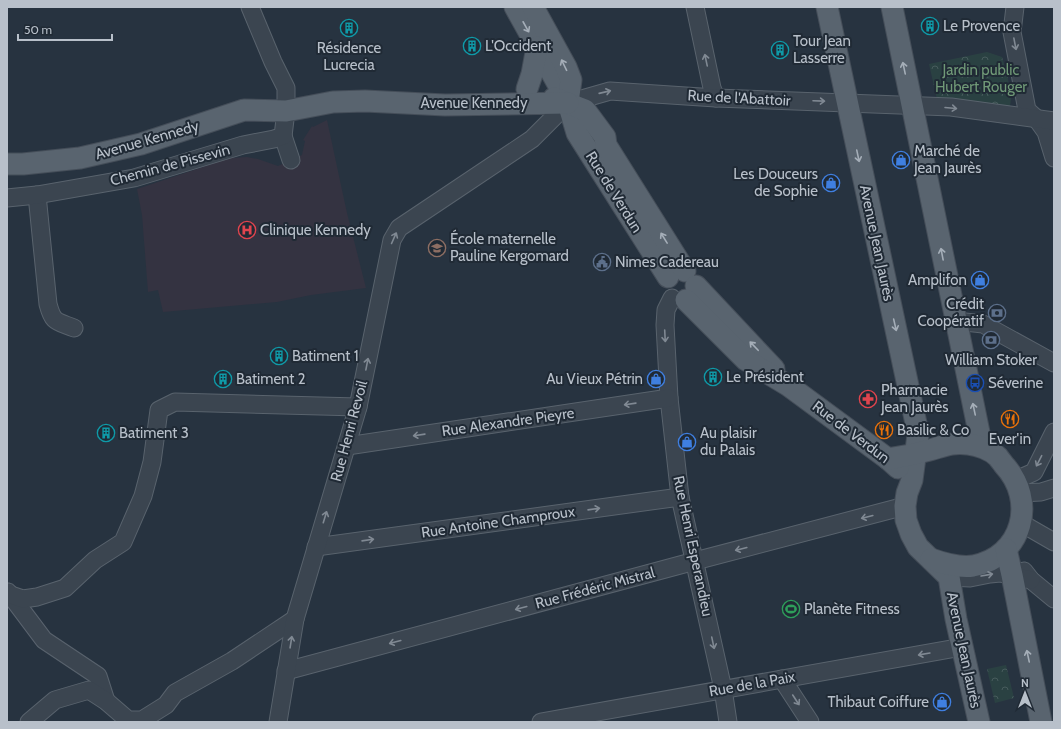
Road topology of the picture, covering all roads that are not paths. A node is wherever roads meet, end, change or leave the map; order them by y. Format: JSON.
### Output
{"nodes":[{"id":1,"x":250,"y":7,"type":"edge"},
{"id":2,"x":515,"y":7,"type":"edge"},
{"id":3,"x":533,"y":7,"type":"edge"},
{"id":4,"x":695,"y":7,"type":"edge"},
{"id":5,"x":827,"y":7,"type":"edge"},
{"id":6,"x":892,"y":7,"type":"edge"},
{"id":7,"x":1015,"y":7,"type":"edge"},
{"id":8,"x":537,"y":47,"type":"junction"},
{"id":9,"x":527,"y":89,"type":"junction"},
{"id":10,"x":716,"y":98,"type":"junction"},
{"id":11,"x":568,"y":103,"type":"junction"},
{"id":12,"x":847,"y":103,"type":"junction"},
{"id":13,"x":912,"y":106,"type":"junction"},
{"id":14,"x":286,"y":111,"type":"junction"},
{"id":15,"x":1036,"y":118,"type":"junction"},
{"id":16,"x":1054,"y":121,"type":"edge"},
{"id":17,"x":283,"y":136,"type":"junction"},
{"id":18,"x":1054,"y":158,"type":"edge"},
{"id":19,"x":291,"y":160,"type":"dead end"},
{"id":20,"x":7,"y":164,"type":"edge"},
{"id":21,"x":37,"y":195,"type":"junction"},
{"id":22,"x":7,"y":198,"type":"edge"},
{"id":23,"x":682,"y":286,"type":"junction"},
{"id":24,"x":956,"y":321,"type":"junction"},
{"id":25,"x":74,"y":328,"type":"dead end"},
{"id":26,"x":1054,"y":363,"type":"edge"},
{"id":27,"x":669,"y":398,"type":"junction"},
{"id":28,"x":358,"y":407,"type":"junction"},
{"id":29,"x":1054,"y":432,"type":"edge"},
{"id":30,"x":347,"y":446,"type":"junction"},
{"id":31,"x":982,"y":447,"type":"junction"},
{"id":32,"x":915,"y":454,"type":"junction"},
{"id":33,"x":888,"y":459,"type":"junction"},
{"id":34,"x":1002,"y":463,"type":"junction"},
{"id":35,"x":912,"y":480,"type":"junction"},
{"id":36,"x":1018,"y":486,"type":"junction"},
{"id":37,"x":1054,"y":488,"type":"edge"},
{"id":38,"x":680,"y":497,"type":"junction"},
{"id":39,"x":905,"y":506,"type":"junction"},
{"id":40,"x":1021,"y":523,"type":"junction"},
{"id":41,"x":1054,"y":542,"type":"edge"},
{"id":42,"x":316,"y":547,"type":"junction"},
{"id":43,"x":1006,"y":549,"type":"junction"},
{"id":44,"x":929,"y":559,"type":"junction"},
{"id":45,"x":695,"y":561,"type":"junction"},
{"id":46,"x":949,"y":577,"type":"junction"},
{"id":47,"x":1021,"y":577,"type":"junction"},
{"id":48,"x":9,"y":593,"type":"edge"},
{"id":49,"x":1054,"y":599,"type":"edge"},
{"id":50,"x":295,"y":619,"type":"junction"},
{"id":51,"x":962,"y":646,"type":"junction"},
{"id":52,"x":286,"y":672,"type":"junction"},
{"id":53,"x":782,"y":679,"type":"junction"},
{"id":54,"x":723,"y":689,"type":"junction"},
{"id":55,"x":106,"y":701,"type":"junction"},
{"id":56,"x":28,"y":722,"type":"edge"},
{"id":57,"x":278,"y":722,"type":"edge"},
{"id":58,"x":541,"y":722,"type":"edge"},
{"id":59,"x":728,"y":722,"type":"edge"},
{"id":60,"x":810,"y":722,"type":"edge"},
{"id":61,"x":979,"y":722,"type":"edge"},
{"id":62,"x":1042,"y":722,"type":"edge"}],
"edges":[{"from":1,"to":14,"type":"street"},
{"from":2,"to":8,"type":"main road","one_way":true},
{"from":11,"to":3,"type":"main road","one_way":true},
{"from":10,"to":4,"type":"street","one_way":true},
{"from":5,"to":12,"type":"main road","name":"Avenue Jean Jaurès"},
{"from":13,"to":6,"type":"main road","one_way":true},
{"from":7,"to":15,"type":"street","one_way":true},
{"from":8,"to":9,"type":"main road"},
{"from":8,"to":11,"type":"main road"},
{"from":9,"to":11,"type":"main road"},
{"from":9,"to":14,"type":"main road","name":"Avenue Kennedy"},
{"from":11,"to":10,"type":"street","name":"Rue de l'Abattoir","one_way":true},
{"from":10,"to":12,"type":"street","name":"Rue de l'Abattoir","one_way":true},
{"from":11,"to":14,"type":"main road","name":"Avenue Kennedy"},
{"from":11,"to":23,"type":"main road","name":"Rue de Verdun"},
{"from":23,"to":11,"type":"main road","name":"Rue de Verdun","one_way":true},
{"from":28,"to":11,"type":"street","name":"Rue Henri Revoil","one_way":true},
{"from":12,"to":13,"type":"street","name":"Rue de l'Abattoir"},
{"from":12,"to":32,"type":"main road","name":"Avenue Jean Jaurès","one_way":true},
{"from":13,"to":15,"type":"street","name":"Rue de l'Abattoir","one_way":true},
{"from":24,"to":13,"type":"main road","one_way":true},
{"from":14,"to":17,"type":"street"},
{"from":14,"to":20,"type":"main road","name":"Avenue Kennedy"},
{"from":15,"to":16,"type":"street","name":"Rue de l'Abattoir"},
{"from":15,"to":18,"type":"street"},
{"from":17,"to":19,"type":"street"},
{"from":17,"to":21,"type":"street","name":"Chemin de Pissevin"},
{"from":21,"to":22,"type":"street","name":"Chemin de Pissevin"},
{"from":21,"to":25,"type":"street"},
{"from":23,"to":27,"type":"street","name":"Rue Henri Esperandieu","one_way":true},
{"from":23,"to":33,"type":"main road","name":"Rue de Verdun"},
{"from":24,"to":26,"type":"street"},
{"from":31,"to":24,"type":"main road","one_way":true},
{"from":27,"to":30,"type":"street","name":"Rue Alexandre Pieyre","one_way":true},
{"from":27,"to":38,"type":"street","name":"Rue Henri Esperandieu"},
{"from":28,"to":30,"type":"street","name":"Rue Henri Revoil"},
{"from":28,"to":48,"type":"street"},
{"from":29,"to":36,"type":"street","one_way":true},
{"from":42,"to":30,"type":"street","name":"Rue Henri Revoil","one_way":true},
{"from":31,"to":32,"type":"main road"},
{"from":31,"to":34,"type":"main road"},
{"from":32,"to":33,"type":"main road"},
{"from":32,"to":35,"type":"main road","name":"Avenue Jean Jaurès"},
{"from":33,"to":35,"type":"main road","name":"Rue de Verdun"},
{"from":34,"to":35,"type":"main road"},
{"from":34,"to":36,"type":"main road"},
{"from":35,"to":39,"type":"main road"},
{"from":36,"to":37,"type":"street"},
{"from":36,"to":40,"type":"main road"},
{"from":42,"to":38,"type":"street","name":"Rue Antoine Champroux","one_way":true},
{"from":38,"to":45,"type":"street","name":"Rue Henri Esperandieu"},
{"from":39,"to":44,"type":"main road"},
{"from":39,"to":45,"type":"street","name":"Rue Frédéric Mistral","one_way":true},
{"from":40,"to":41,"type":"street"},
{"from":40,"to":43,"type":"main road"},
{"from":42,"to":50,"type":"street","name":"Rue Henri Revoil"},
{"from":43,"to":44,"type":"main road"},
{"from":43,"to":47,"type":"main road"},
{"from":44,"to":46,"type":"main road"},
{"from":45,"to":52,"type":"street","name":"Rue Frédéric Mistral","one_way":true},
{"from":45,"to":54,"type":"street","name":"Rue Henri Esperandieu","one_way":true},
{"from":46,"to":47,"type":"street","one_way":true},
{"from":46,"to":51,"type":"main road","name":"Avenue Jean Jaurès"},
{"from":47,"to":49,"type":"street"},
{"from":62,"to":47,"type":"main road","one_way":true},
{"from":48,"to":55,"type":"street"},
{"from":52,"to":50,"type":"street","name":"Rue Henri Revoil","one_way":true},
{"from":50,"to":55,"type":"street"},
{"from":51,"to":53,"type":"street","name":"Rue de la Paix","one_way":true},
{"from":51,"to":61,"type":"main road","name":"Avenue Jean Jaurès"},
{"from":52,"to":57,"type":"street","name":"Rue Henri Revoil"},
{"from":53,"to":54,"type":"street","name":"Rue de la Paix"},
{"from":53,"to":60,"type":"street","one_way":true},
{"from":54,"to":58,"type":"street","name":"Rue de la Paix"},
{"from":54,"to":59,"type":"street","name":"Rue Henri Esperandieu"},
{"from":55,"to":56,"type":"street"}]}
